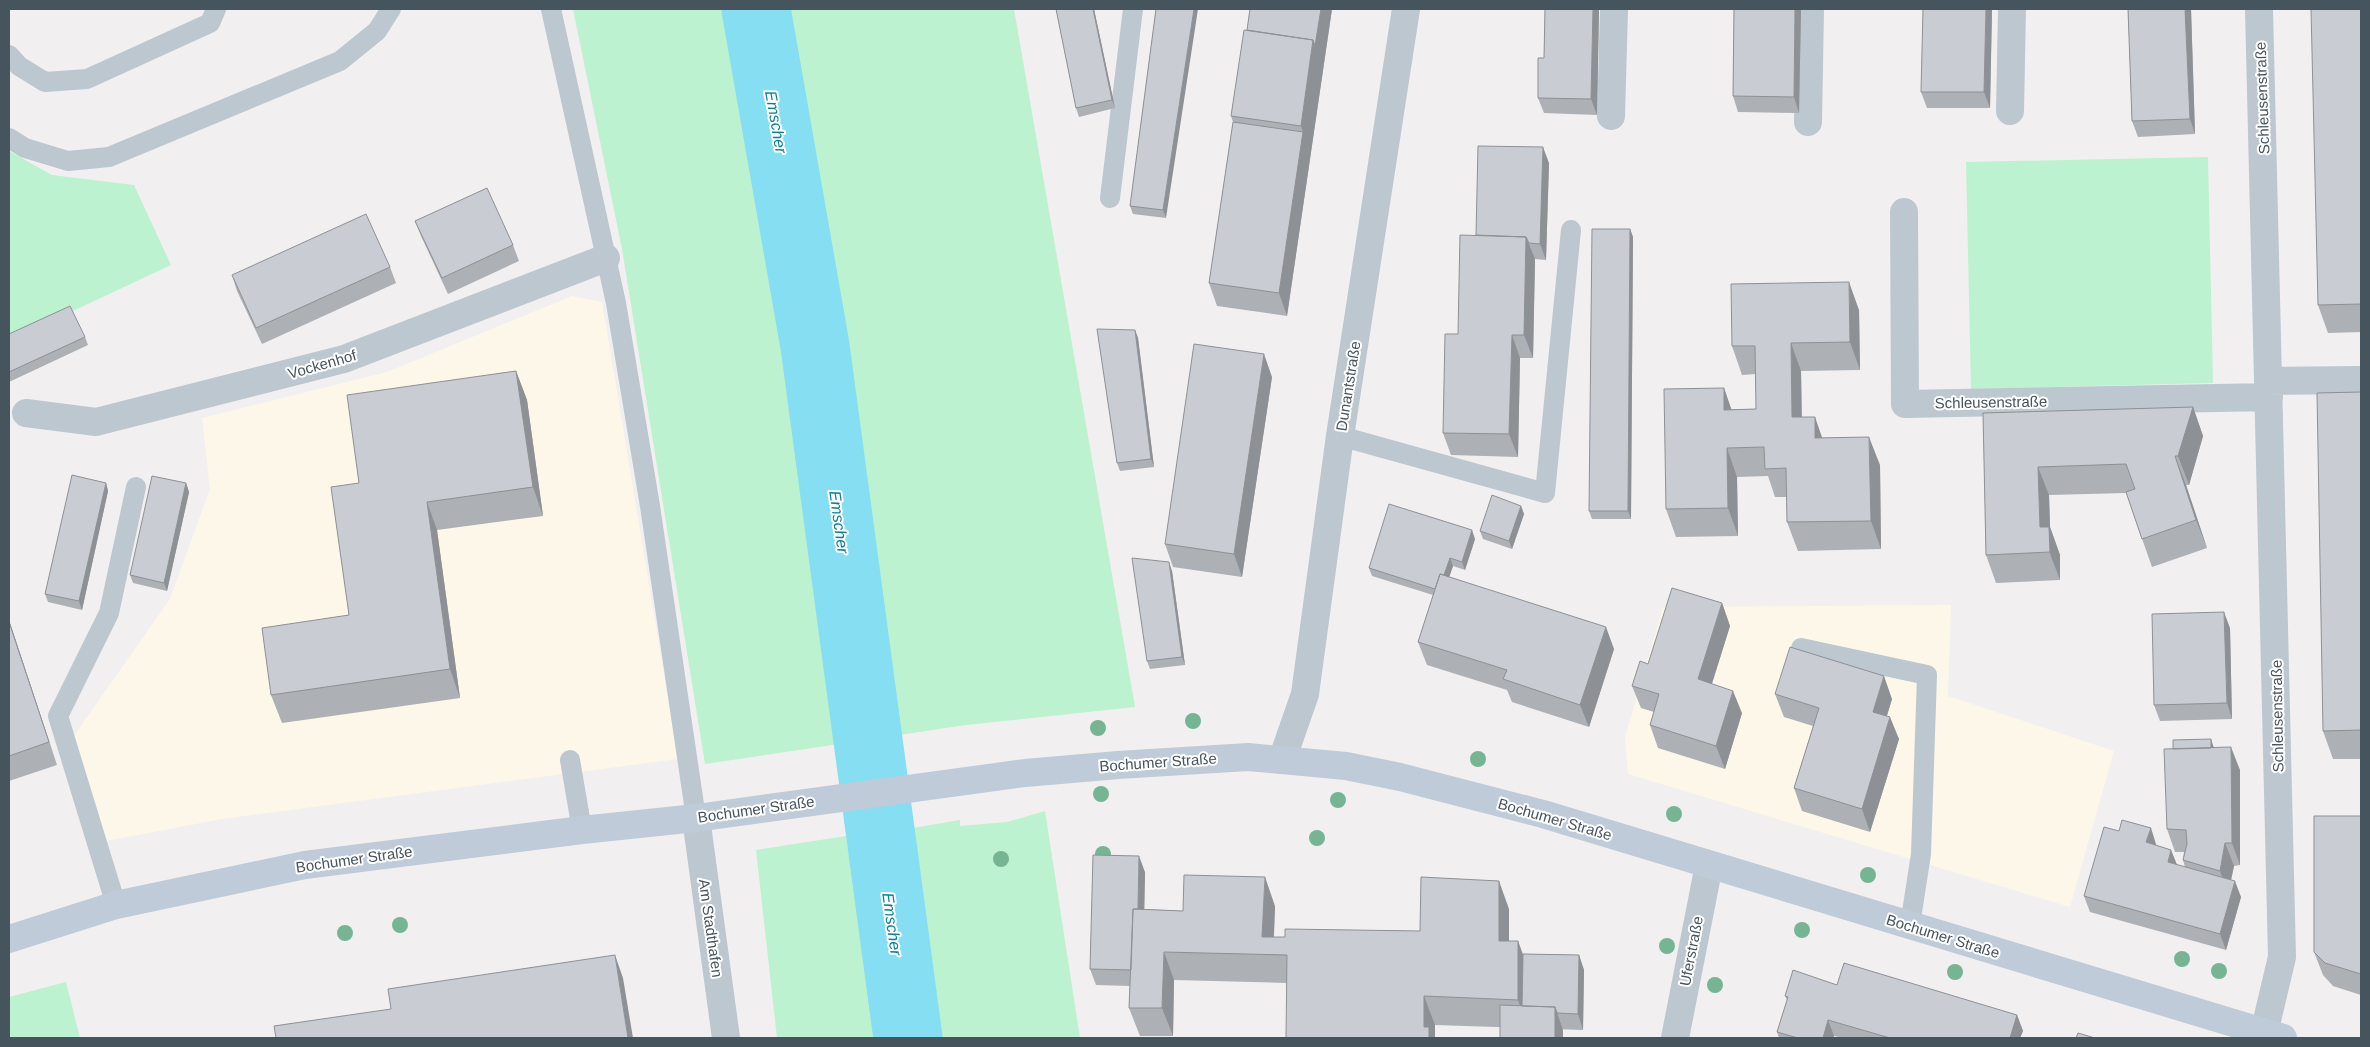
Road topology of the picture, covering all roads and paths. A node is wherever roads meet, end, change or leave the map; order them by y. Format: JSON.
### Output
{"nodes":[{"id":1,"x":216,"y":9,"type":"edge"},
{"id":2,"x":391,"y":9,"type":"edge"},
{"id":3,"x":551,"y":9,"type":"edge"},
{"id":4,"x":1133,"y":9,"type":"edge"},
{"id":5,"x":1406,"y":9,"type":"edge"},
{"id":6,"x":1614,"y":9,"type":"edge"},
{"id":7,"x":1810,"y":9,"type":"edge"},
{"id":8,"x":2012,"y":9,"type":"edge"},
{"id":9,"x":2259,"y":9,"type":"edge"},
{"id":10,"x":9,"y":56,"type":"edge"},
{"id":11,"x":2010,"y":111,"type":"dead end"},
{"id":12,"x":1611,"y":116,"type":"dead end"},
{"id":13,"x":1808,"y":122,"type":"dead end"},
{"id":14,"x":9,"y":138,"type":"edge"},
{"id":15,"x":1110,"y":198,"type":"dead end"},
{"id":16,"x":1904,"y":212,"type":"dead end"},
{"id":17,"x":1571,"y":230,"type":"dead end"},
{"id":18,"x":606,"y":258,"type":"junction"},
{"id":19,"x":2361,"y":380,"type":"edge"},
{"id":20,"x":2269,"y":389,"type":"junction"},
{"id":21,"x":26,"y":413,"type":"dead end"},
{"id":22,"x":1340,"y":436,"type":"junction"},
{"id":23,"x":136,"y":487,"type":"dead end"},
{"id":24,"x":1801,"y":648,"type":"edge"},
{"id":25,"x":570,"y":760,"type":"dead end"},
{"id":26,"x":1282,"y":760,"type":"junction"},
{"id":27,"x":696,"y":818,"type":"junction"},
{"id":28,"x":582,"y":830,"type":"junction"},
{"id":29,"x":1709,"y":865,"type":"junction"},
{"id":30,"x":116,"y":905,"type":"junction"},
{"id":31,"x":1910,"y":925,"type":"junction"},
{"id":32,"x":9,"y":939,"type":"edge"},
{"id":33,"x":2274,"y":1035,"type":"edge"},
{"id":34,"x":726,"y":1038,"type":"edge"},
{"id":35,"x":1675,"y":1038,"type":"edge"}],
"edges":[{"from":1,"to":10,"type":"lane"},
{"from":2,"to":14,"type":"lane"},
{"from":3,"to":18,"type":"lane"},
{"from":4,"to":15,"type":"lane"},
{"from":5,"to":22,"type":"street","name":"Dunantstraße"},
{"from":6,"to":12,"type":"street"},
{"from":7,"to":13,"type":"street"},
{"from":8,"to":11,"type":"street"},
{"from":9,"to":20,"type":"street","name":"Schleusenstraße"},
{"from":16,"to":20,"type":"street","name":"Schleusenstraße"},
{"from":17,"to":22,"type":"lane"},
{"from":18,"to":21,"type":"street","name":"Vockenhof"},
{"from":18,"to":27,"type":"lane"},
{"from":19,"to":20,"type":"street"},
{"from":20,"to":33,"type":"street","name":"Schleusenstraße"},
{"from":22,"to":26,"type":"street","name":"Dunantstraße"},
{"from":23,"to":30,"type":"lane"},
{"from":24,"to":31,"type":"lane"},
{"from":25,"to":28,"type":"lane"},
{"from":26,"to":27,"type":"main road","name":"Bochumer Straße"},
{"from":26,"to":29,"type":"main road","name":"Bochumer Straße"},
{"from":27,"to":28,"type":"main road","name":"Bochumer Straße"},
{"from":27,"to":34,"type":"street","name":"Am Stadthafen"},
{"from":28,"to":30,"type":"main road","name":"Bochumer Straße"},
{"from":29,"to":31,"type":"main road","name":"Bochumer Straße"},
{"from":29,"to":35,"type":"street","name":"Uferstraße"},
{"from":30,"to":32,"type":"main road","name":"Bochumer Straße"},
{"from":31,"to":33,"type":"main road","name":"Bochumer Straße"}]}
